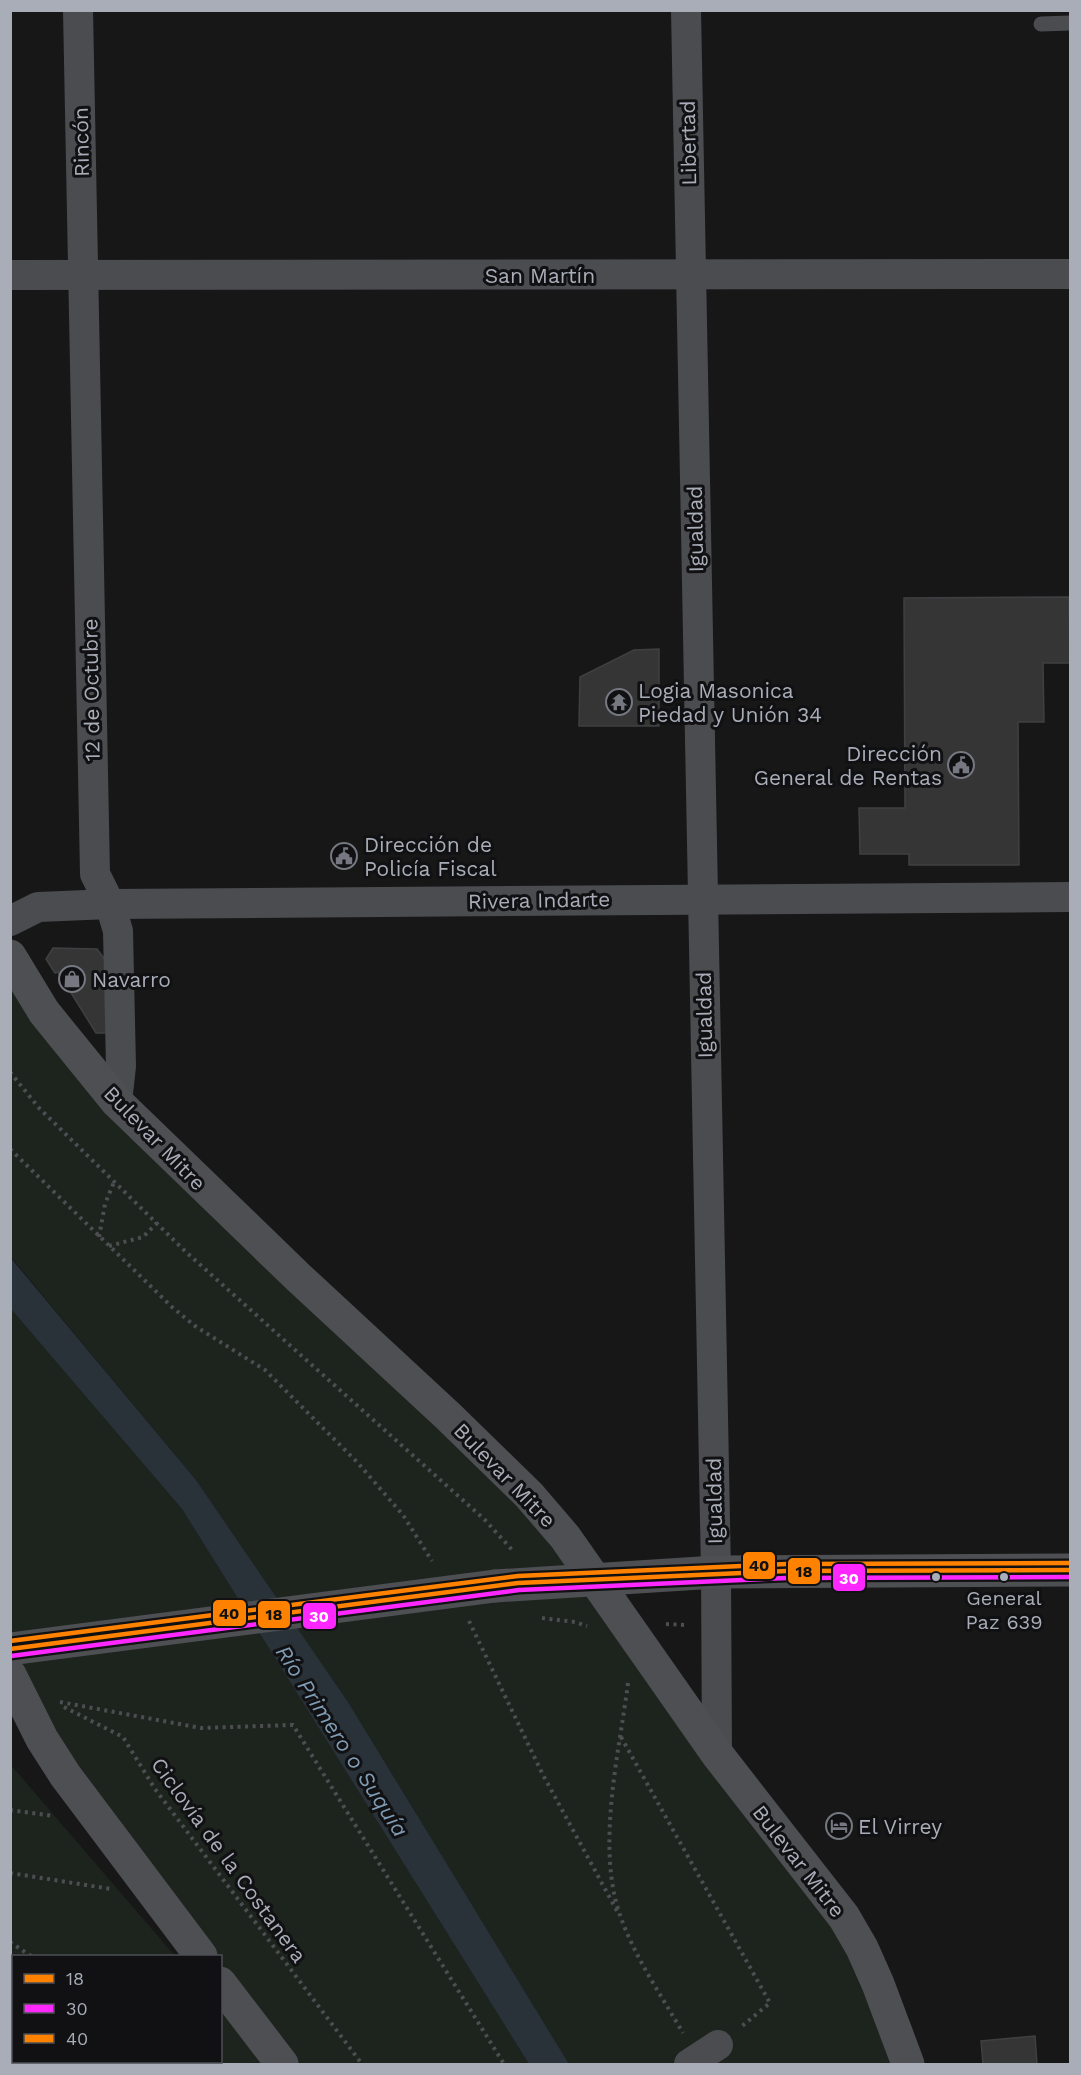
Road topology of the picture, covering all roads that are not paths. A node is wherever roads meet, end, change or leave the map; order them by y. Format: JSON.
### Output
{"nodes":[{"id":1,"x":78,"y":10,"type":"edge"},
{"id":2,"x":686,"y":10,"type":"edge"},
{"id":3,"x":1071,"y":23,"type":"edge"},
{"id":4,"x":1041,"y":24,"type":"dead end"},
{"id":5,"x":83,"y":274,"type":"junction"},
{"id":6,"x":1071,"y":274,"type":"edge"},
{"id":7,"x":10,"y":275,"type":"edge"},
{"id":8,"x":690,"y":276,"type":"junction"},
{"id":9,"x":1071,"y":897,"type":"edge"},
{"id":10,"x":701,"y":898,"type":"junction"},
{"id":11,"x":110,"y":904,"type":"junction"},
{"id":12,"x":10,"y":921,"type":"edge"},
{"id":13,"x":10,"y":956,"type":"edge"},
{"id":14,"x":117,"y":1102,"type":"junction"},
{"id":15,"x":1071,"y":1570,"type":"edge"},
{"id":16,"x":716,"y":1572,"type":"junction"},
{"id":17,"x":595,"y":1579,"type":"junction"},
{"id":18,"x":10,"y":1649,"type":"edge"},
{"id":19,"x":10,"y":1676,"type":"edge"},
{"id":20,"x":717,"y":1754,"type":"junction"},
{"id":21,"x":200,"y":1955,"type":"edge"},
{"id":22,"x":222,"y":1986,"type":"edge"},
{"id":23,"x":282,"y":2064,"type":"edge"},
{"id":24,"x":908,"y":2064,"type":"edge"}],
"edges":[{"from":1,"to":5,"type":"street","name":"Rincón"},
{"from":2,"to":8,"type":"street","name":"Libertad"},
{"from":3,"to":4,"type":"lane"},
{"from":5,"to":7,"type":"street","name":"San Martín"},
{"from":5,"to":8,"type":"street","name":"San Martín"},
{"from":5,"to":11,"type":"street","name":"12 de Octubre"},
{"from":6,"to":8,"type":"street","name":"San Martín"},
{"from":8,"to":10,"type":"street","name":"Igualdad"},
{"from":9,"to":10,"type":"street","name":"Rivera Indarte"},
{"from":10,"to":11,"type":"street","name":"Rivera Indarte"},
{"from":10,"to":16,"type":"street","name":"Igualdad"},
{"from":11,"to":12,"type":"street","name":"Rivera Indarte"},
{"from":11,"to":14,"type":"street","name":"12 de Octubre"},
{"from":13,"to":14,"type":"main road","name":"Bulevar Mitre"},
{"from":14,"to":17,"type":"main road","name":"Bulevar Mitre"},
{"from":15,"to":16,"type":"main road"},
{"from":16,"to":17,"type":"main road"},
{"from":16,"to":20,"type":"street","name":"Igualdad"},
{"from":17,"to":18,"type":"main road","bridge":true},
{"from":17,"to":20,"type":"main road","name":"Bulevar Mitre"},
{"from":19,"to":21,"type":"main road"},
{"from":20,"to":24,"type":"main road","name":"Bulevar Mitre"},
{"from":22,"to":23,"type":"main road"}]}
